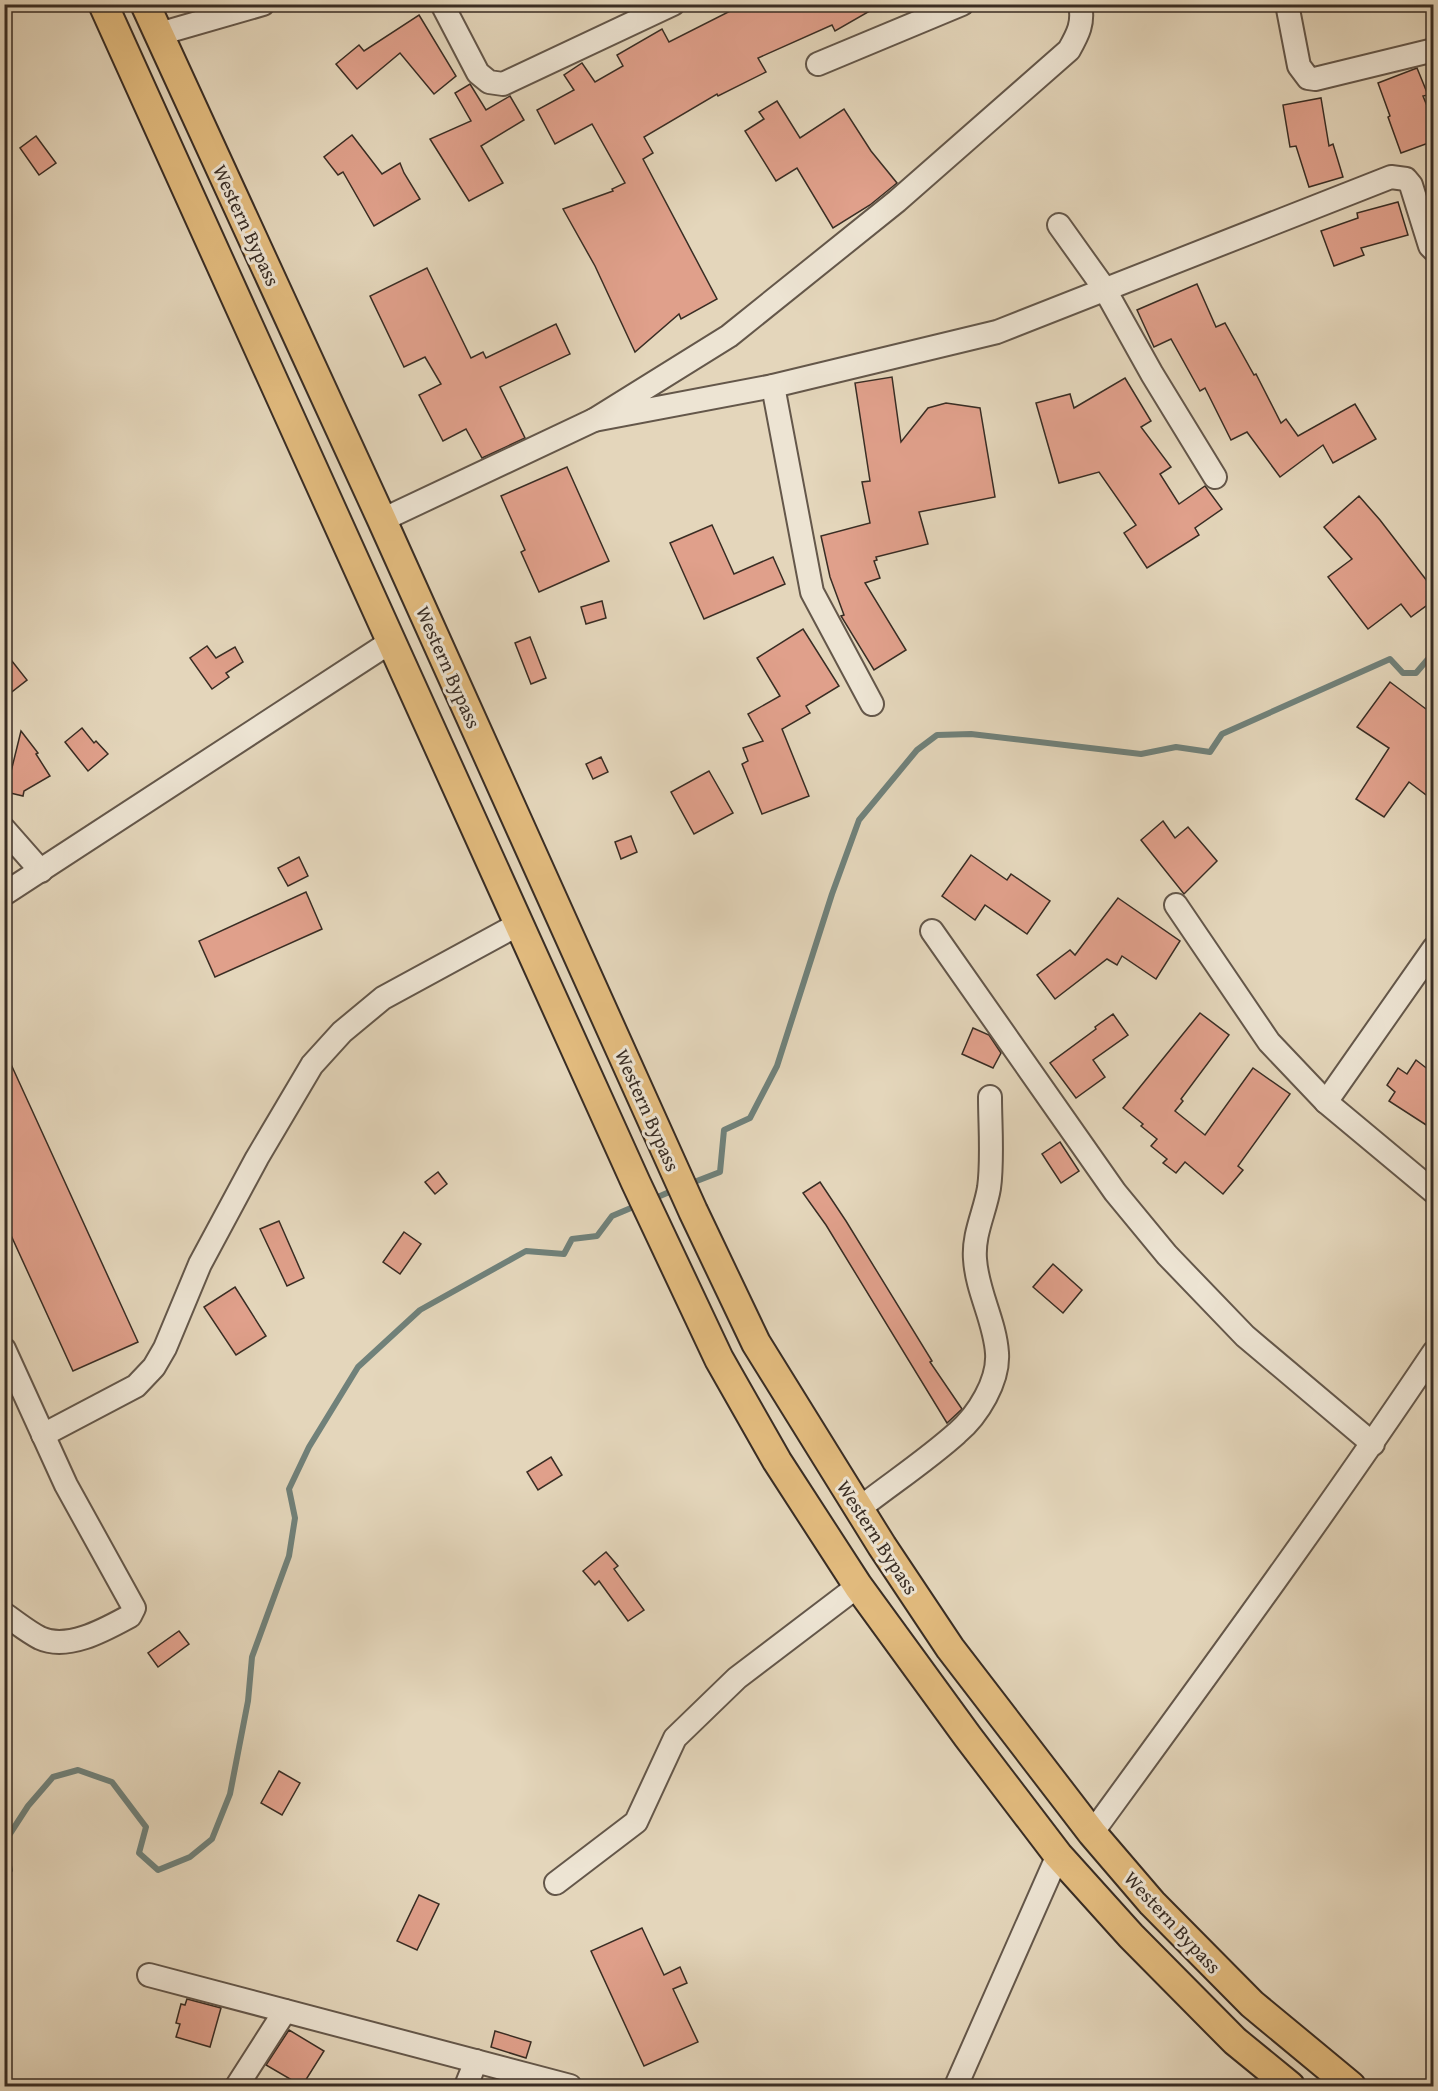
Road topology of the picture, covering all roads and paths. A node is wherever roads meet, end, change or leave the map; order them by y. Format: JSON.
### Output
{"nodes":[{"id":1,"x":103,"y":4,"type":"edge"},
{"id":2,"x":145,"y":4,"type":"edge"},
{"id":3,"x":263,"y":4,"type":"edge"},
{"id":4,"x":442,"y":4,"type":"edge"},
{"id":5,"x":673,"y":4,"type":"edge"},
{"id":6,"x":962,"y":4,"type":"edge"},
{"id":7,"x":1080,"y":4,"type":"edge"},
{"id":8,"x":1287,"y":4,"type":"edge"},
{"id":9,"x":159,"y":34,"type":"junction"},
{"id":10,"x":1434,"y":50,"type":"edge"},
{"id":11,"x":818,"y":64,"type":"dead end"},
{"id":12,"x":1059,"y":225,"type":"dead end"},
{"id":13,"x":1434,"y":250,"type":"edge"},
{"id":14,"x":1104,"y":288,"type":"junction"},
{"id":15,"x":773,"y":386,"type":"junction"},
{"id":16,"x":594,"y":420,"type":"junction"},
{"id":17,"x":1215,"y":477,"type":"dead end"},
{"id":18,"x":382,"y":520,"type":"junction"},
{"id":19,"x":392,"y":641,"type":"junction"},
{"id":20,"x":872,"y":704,"type":"dead end"},
{"id":21,"x":4,"y":829,"type":"edge"},
{"id":22,"x":41,"y":871,"type":"junction"},
{"id":23,"x":4,"y":894,"type":"edge"},
{"id":24,"x":1176,"y":906,"type":"dead end"},
{"id":25,"x":519,"y":924,"type":"junction"},
{"id":26,"x":932,"y":930,"type":"dead end"},
{"id":27,"x":1434,"y":948,"type":"edge"},
{"id":28,"x":990,"y":1097,"type":"dead end"},
{"id":29,"x":1326,"y":1102,"type":"junction"},
{"id":30,"x":1434,"y":1192,"type":"edge"},
{"id":31,"x":4,"y":1349,"type":"edge"},
{"id":32,"x":1434,"y":1352,"type":"edge"},
{"id":33,"x":44,"y":1435,"type":"junction"},
{"id":34,"x":1373,"y":1444,"type":"junction"},
{"id":35,"x":860,"y":1508,"type":"junction"},
{"id":36,"x":858,"y":1586,"type":"junction"},
{"id":37,"x":4,"y":1614,"type":"edge"},
{"id":38,"x":1092,"y":1833,"type":"junction"},
{"id":39,"x":1058,"y":1855,"type":"junction"},
{"id":40,"x":556,"y":1883,"type":"dead end"},
{"id":41,"x":149,"y":1975,"type":"dead end"},
{"id":42,"x":285,"y":2011,"type":"junction"},
{"id":43,"x":476,"y":2061,"type":"junction"},
{"id":44,"x":237,"y":2086,"type":"edge"},
{"id":45,"x":466,"y":2086,"type":"edge"},
{"id":46,"x":570,"y":2086,"type":"edge"},
{"id":47,"x":956,"y":2086,"type":"edge"},
{"id":48,"x":1290,"y":2086,"type":"edge"},
{"id":49,"x":1351,"y":2086,"type":"edge"}],
"edges":[{"from":1,"to":19,"type":"main road","name":"Western Bypass"},
{"from":2,"to":9,"type":"main road","name":"Western Bypass"},
{"from":3,"to":9,"type":"street"},
{"from":4,"to":5,"type":"street"},
{"from":6,"to":11,"type":"street"},
{"from":7,"to":16,"type":"street"},
{"from":8,"to":10,"type":"street"},
{"from":9,"to":18,"type":"main road","name":"Western Bypass"},
{"from":12,"to":14,"type":"street"},
{"from":13,"to":14,"type":"street"},
{"from":14,"to":15,"type":"street"},
{"from":14,"to":17,"type":"street"},
{"from":15,"to":16,"type":"street"},
{"from":15,"to":20,"type":"street"},
{"from":16,"to":18,"type":"street"},
{"from":18,"to":35,"type":"main road","name":"Western Bypass"},
{"from":19,"to":22,"type":"street"},
{"from":19,"to":25,"type":"main road","name":"Western Bypass"},
{"from":21,"to":22,"type":"street"},
{"from":22,"to":23,"type":"street"},
{"from":24,"to":29,"type":"street"},
{"from":25,"to":33,"type":"street"},
{"from":25,"to":36,"type":"main road","name":"Western Bypass"},
{"from":26,"to":34,"type":"street"},
{"from":27,"to":29,"type":"street"},
{"from":28,"to":35,"type":"street"},
{"from":29,"to":30,"type":"street"},
{"from":31,"to":33,"type":"street"},
{"from":32,"to":34,"type":"street"},
{"from":33,"to":37,"type":"street"},
{"from":34,"to":38,"type":"street"},
{"from":35,"to":38,"type":"main road","name":"Western Bypass"},
{"from":36,"to":39,"type":"main road","name":"Western Bypass"},
{"from":36,"to":40,"type":"street"},
{"from":38,"to":49,"type":"main road","name":"Western Bypass"},
{"from":39,"to":47,"type":"street"},
{"from":39,"to":48,"type":"main road","name":"Western Bypass"},
{"from":41,"to":42,"type":"street"},
{"from":42,"to":43,"type":"street"},
{"from":42,"to":44,"type":"street"},
{"from":43,"to":45,"type":"street"},
{"from":43,"to":46,"type":"street"}]}
